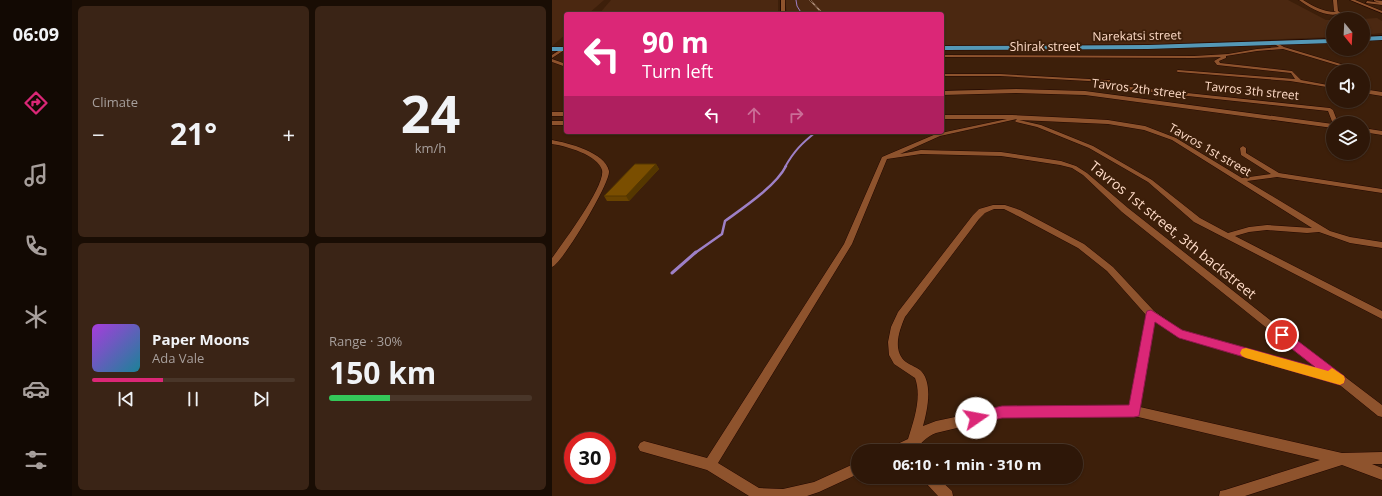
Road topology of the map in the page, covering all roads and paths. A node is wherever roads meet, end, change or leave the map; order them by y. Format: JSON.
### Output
{"nodes":[{"id":1,"x":783,"y":0,"type":"edge"},
{"id":2,"x":1301,"y":0,"type":"edge"},
{"id":3,"x":1335,"y":0,"type":"edge"},
{"id":4,"x":1353,"y":0,"type":"edge"},
{"id":5,"x":1376,"y":0,"type":"edge"},
{"id":6,"x":1382,"y":3,"type":"edge"},
{"id":7,"x":783,"y":12,"type":"edge"},
{"id":8,"x":1382,"y":12,"type":"edge"},
{"id":9,"x":1382,"y":38,"type":"edge"},
{"id":10,"x":1370,"y":39,"type":"edge"},
{"id":11,"x":1326,"y":41,"type":"edge"},
{"id":12,"x":1275,"y":43,"type":"junction"},
{"id":13,"x":944,"y":48,"type":"edge"},
{"id":14,"x":1283,"y":48,"type":"junction"},
{"id":15,"x":552,"y":49,"type":"edge"},
{"id":16,"x":563,"y":50,"type":"edge"},
{"id":17,"x":552,"y":53,"type":"edge"},
{"id":18,"x":1228,"y":55,"type":"junction"},
{"id":19,"x":944,"y":56,"type":"edge"},
{"id":20,"x":552,"y":57,"type":"edge"},
{"id":21,"x":552,"y":60,"type":"edge"},
{"id":22,"x":1339,"y":64,"type":"edge"},
{"id":23,"x":564,"y":65,"type":"edge"},
{"id":24,"x":1178,"y":71,"type":"dead end"},
{"id":25,"x":944,"y":75,"type":"edge"},
{"id":26,"x":1299,"y":81,"type":"junction"},
{"id":27,"x":1110,"y":86,"type":"junction"},
{"id":28,"x":1326,"y":86,"type":"edge"},
{"id":29,"x":1370,"y":92,"type":"edge"},
{"id":30,"x":944,"y":93,"type":"edge"},
{"id":31,"x":1382,"y":94,"type":"edge"},
{"id":32,"x":1113,"y":96,"type":"junction"},
{"id":33,"x":552,"y":114,"type":"edge"},
{"id":34,"x":564,"y":114,"type":"edge"},
{"id":35,"x":1332,"y":116,"type":"edge"},
{"id":36,"x":944,"y":117,"type":"edge"},
{"id":37,"x":1012,"y":119,"type":"junction"},
{"id":38,"x":552,"y":123,"type":"edge"},
{"id":39,"x":564,"y":124,"type":"edge"},
{"id":40,"x":1326,"y":125,"type":"edge"},
{"id":41,"x":1370,"y":131,"type":"edge"},
{"id":42,"x":1382,"y":133,"type":"edge"},
{"id":43,"x":943,"y":134,"type":"edge"},
{"id":44,"x":944,"y":134,"type":"edge"},
{"id":45,"x":552,"y":142,"type":"edge"},
{"id":46,"x":1243,"y":148,"type":"dead end"},
{"id":47,"x":884,"y":158,"type":"junction"},
{"id":48,"x":1277,"y":176,"type":"junction"},
{"id":49,"x":1241,"y":180,"type":"junction"},
{"id":50,"x":1382,"y":191,"type":"edge"},
{"id":51,"x":1320,"y":229,"type":"junction"},
{"id":52,"x":1227,"y":236,"type":"junction"},
{"id":53,"x":1382,"y":245,"type":"edge"},
{"id":54,"x":552,"y":264,"type":"edge"},
{"id":55,"x":1151,"y":314,"type":"junction"},
{"id":56,"x":1382,"y":315,"type":"edge"},
{"id":57,"x":1340,"y":379,"type":"junction"},
{"id":58,"x":1134,"y":411,"type":"junction"},
{"id":59,"x":1382,"y":412,"type":"edge"},
{"id":60,"x":913,"y":444,"type":"edge"},
{"id":61,"x":915,"y":444,"type":"edge"},
{"id":62,"x":644,"y":447,"type":"dead end"},
{"id":63,"x":1382,"y":458,"type":"edge"},
{"id":64,"x":1342,"y":459,"type":"junction"},
{"id":65,"x":710,"y":465,"type":"junction"},
{"id":66,"x":851,"y":471,"type":"edge"},
{"id":67,"x":1382,"y":474,"type":"edge"},
{"id":68,"x":935,"y":484,"type":"edge"},
{"id":69,"x":947,"y":496,"type":"edge"},
{"id":70,"x":1225,"y":496,"type":"edge"}],
"edges":[{"from":1,"to":7,"type":"street"},
{"from":2,"to":3,"type":"street"},
{"from":4,"to":6,"type":"street"},
{"from":4,"to":8,"type":"street"},
{"from":5,"to":6,"type":"main road"},
{"from":9,"to":10,"type":"highway"},
{"from":11,"to":12,"type":"highway","name":"Narekatsi street"},
{"from":12,"to":13,"type":"highway","name":"Narekatsi street"},
{"from":12,"to":14,"type":"street"},
{"from":14,"to":18,"type":"street","name":"Shirak street"},
{"from":14,"to":22,"type":"street"},
{"from":15,"to":16,"type":"highway"},
{"from":16,"to":17,"type":"street"},
{"from":16,"to":20,"type":"street"},
{"from":18,"to":19,"type":"street","name":"Shirak street"},
{"from":18,"to":26,"type":"street"},
{"from":21,"to":23,"type":"street"},
{"from":24,"to":26,"type":"street"},
{"from":25,"to":27,"type":"street","name":"Tavros 3th street"},
{"from":26,"to":28,"type":"street"},
{"from":27,"to":32,"type":"street"},
{"from":27,"to":35,"type":"street","name":"Tavros 3th street"},
{"from":29,"to":31,"type":"street"},
{"from":30,"to":32,"type":"street","name":"Tavros 2th street"},
{"from":32,"to":40,"type":"street","name":"Tavros 2th street"},
{"from":33,"to":34,"type":"street"},
{"from":36,"to":37,"type":"street","name":"Tavros 1st street"},
{"from":37,"to":44,"type":"street"},
{"from":37,"to":49,"type":"street","name":"Tavros 1st street"},
{"from":37,"to":52,"type":"street"},
{"from":38,"to":39,"type":"street"},
{"from":41,"to":42,"type":"street"},
{"from":43,"to":47,"type":"street"},
{"from":45,"to":54,"type":"street"},
{"from":46,"to":48,"type":"street"},
{"from":47,"to":57,"type":"street","name":"Tavros 1st street, 3th backstreet"},
{"from":47,"to":65,"type":"street"},
{"from":48,"to":49,"type":"street"},
{"from":48,"to":50,"type":"street"},
{"from":49,"to":51,"type":"street","name":"Tavros 1st street"},
{"from":51,"to":52,"type":"street"},
{"from":51,"to":53,"type":"street","name":"Tavros 1st street"},
{"from":52,"to":56,"type":"street"},
{"from":55,"to":57,"type":"street"},
{"from":55,"to":58,"type":"street"},
{"from":55,"to":60,"type":"street"},
{"from":57,"to":59,"type":"street","name":"Tavros 1st street, 3th backstreet"},
{"from":58,"to":61,"type":"street"},
{"from":58,"to":64,"type":"street"},
{"from":62,"to":65,"type":"street"},
{"from":63,"to":64,"type":"street"},
{"from":64,"to":67,"type":"street"},
{"from":64,"to":70,"type":"street"},
{"from":65,"to":66,"type":"street"},
{"from":68,"to":69,"type":"street"}]}
